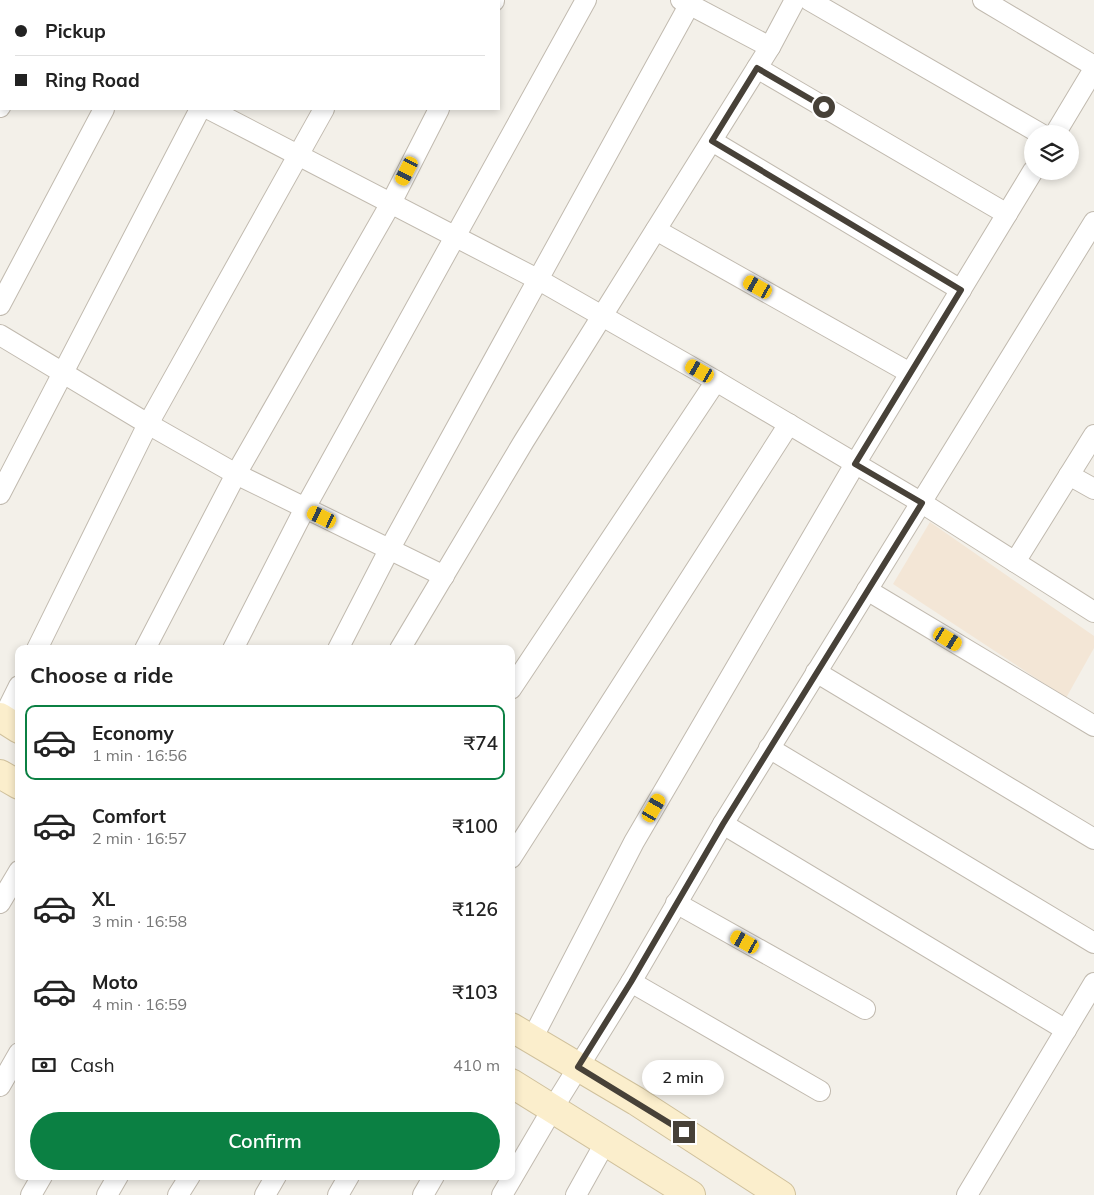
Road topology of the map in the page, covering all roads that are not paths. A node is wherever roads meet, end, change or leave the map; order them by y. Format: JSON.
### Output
{"nodes":[{"id":1,"x":586,"y":0,"type":"edge"},
{"id":2,"x":795,"y":0,"type":"edge"},
{"id":3,"x":809,"y":0,"type":"edge"},
{"id":4,"x":983,"y":0,"type":"edge"},
{"id":5,"x":688,"y":1,"type":"edge"},
{"id":6,"x":770,"y":47,"type":"junction"},
{"id":7,"x":757,"y":68,"type":"junction"},
{"id":8,"x":1094,"y":68,"type":"edge"},
{"id":9,"x":103,"y":110,"type":"edge"},
{"id":10,"x":199,"y":110,"type":"edge"},
{"id":11,"x":211,"y":110,"type":"edge"},
{"id":12,"x":323,"y":110,"type":"edge"},
{"id":13,"x":438,"y":110,"type":"edge"},
{"id":14,"x":1025,"y":125,"type":"edge"},
{"id":15,"x":1060,"y":125,"type":"edge"},
{"id":16,"x":712,"y":141,"type":"junction"},
{"id":17,"x":300,"y":155,"type":"junction"},
{"id":18,"x":1027,"y":180,"type":"edge"},
{"id":19,"x":391,"y":203,"type":"junction"},
{"id":20,"x":1007,"y":214,"type":"junction"},
{"id":21,"x":1094,"y":222,"type":"edge"},
{"id":22,"x":656,"y":230,"type":"junction"},
{"id":23,"x":454,"y":237,"type":"junction"},
{"id":24,"x":539,"y":280,"type":"junction"},
{"id":25,"x":961,"y":290,"type":"junction"},
{"id":26,"x":0,"y":305,"type":"edge"},
{"id":27,"x":603,"y":316,"type":"junction"},
{"id":28,"x":0,"y":335,"type":"edge"},
{"id":29,"x":63,"y":373,"type":"junction"},
{"id":30,"x":910,"y":374,"type":"junction"},
{"id":31,"x":716,"y":380,"type":"junction"},
{"id":32,"x":148,"y":424,"type":"junction"},
{"id":33,"x":789,"y":424,"type":"junction"},
{"id":34,"x":1094,"y":435,"type":"edge"},
{"id":35,"x":855,"y":464,"type":"junction"},
{"id":36,"x":236,"y":474,"type":"junction"},
{"id":37,"x":1069,"y":475,"type":"junction"},
{"id":38,"x":1094,"y":489,"type":"edge"},
{"id":39,"x":0,"y":494,"type":"edge"},
{"id":40,"x":922,"y":503,"type":"junction"},
{"id":41,"x":305,"y":508,"type":"junction"},
{"id":42,"x":389,"y":550,"type":"junction"},
{"id":43,"x":1015,"y":562,"type":"junction"},
{"id":44,"x":444,"y":576,"type":"junction"},
{"id":45,"x":867,"y":590,"type":"junction"},
{"id":46,"x":1094,"y":612,"type":"edge"},
{"id":47,"x":39,"y":645,"type":"edge"},
{"id":48,"x":148,"y":645,"type":"edge"},
{"id":49,"x":235,"y":645,"type":"edge"},
{"id":50,"x":340,"y":645,"type":"edge"},
{"id":51,"x":402,"y":645,"type":"edge"},
{"id":52,"x":816,"y":672,"type":"junction"},
{"id":53,"x":515,"y":683,"type":"edge"},
{"id":54,"x":15,"y":696,"type":"edge"},
{"id":55,"x":5,"y":722,"type":"edge"},
{"id":56,"x":1094,"y":726,"type":"edge"},
{"id":57,"x":769,"y":748,"type":"junction"},
{"id":58,"x":0,"y":774,"type":"edge"},
{"id":59,"x":15,"y":783,"type":"edge"},
{"id":60,"x":723,"y":824,"type":"junction"},
{"id":61,"x":1094,"y":839,"type":"edge"},
{"id":62,"x":515,"y":852,"type":"edge"},
{"id":63,"x":15,"y":878,"type":"edge"},
{"id":64,"x":0,"y":902,"type":"edge"},
{"id":65,"x":676,"y":903,"type":"junction"},
{"id":66,"x":1094,"y":943,"type":"edge"},
{"id":67,"x":631,"y":982,"type":"junction"},
{"id":68,"x":1094,"y":983,"type":"edge"},
{"id":69,"x":865,"y":1009,"type":"dead end"},
{"id":70,"x":1066,"y":1030,"type":"junction"},
{"id":71,"x":522,"y":1033,"type":"edge"},
{"id":72,"x":15,"y":1060,"type":"edge"},
{"id":73,"x":578,"y":1067,"type":"junction"},
{"id":74,"x":515,"y":1085,"type":"edge"},
{"id":75,"x":0,"y":1086,"type":"edge"},
{"id":76,"x":820,"y":1091,"type":"dead end"},
{"id":77,"x":553,"y":1108,"type":"junction"},
{"id":78,"x":606,"y":1143,"type":"junction"},
{"id":79,"x":515,"y":1173,"type":"edge"},
{"id":80,"x":40,"y":1180,"type":"edge"},
{"id":81,"x":116,"y":1180,"type":"edge"},
{"id":82,"x":187,"y":1180,"type":"edge"},
{"id":83,"x":274,"y":1180,"type":"edge"},
{"id":84,"x":347,"y":1180,"type":"edge"},
{"id":85,"x":432,"y":1180,"type":"edge"},
{"id":86,"x":511,"y":1180,"type":"edge"},
{"id":87,"x":674,"y":1191,"type":"edge"},
{"id":88,"x":31,"y":1195,"type":"edge"},
{"id":89,"x":107,"y":1195,"type":"edge"},
{"id":90,"x":178,"y":1195,"type":"edge"},
{"id":91,"x":265,"y":1195,"type":"edge"},
{"id":92,"x":338,"y":1195,"type":"edge"},
{"id":93,"x":423,"y":1195,"type":"edge"},
{"id":94,"x":502,"y":1195,"type":"edge"},
{"id":95,"x":576,"y":1195,"type":"edge"},
{"id":96,"x":781,"y":1195,"type":"edge"},
{"id":97,"x":967,"y":1195,"type":"edge"}],
"edges":[{"from":1,"to":23,"type":"street"},
{"from":2,"to":6,"type":"street"},
{"from":3,"to":14,"type":"street"},
{"from":4,"to":8,"type":"street"},
{"from":5,"to":6,"type":"street"},
{"from":5,"to":24,"type":"street"},
{"from":6,"to":7,"type":"street"},
{"from":7,"to":16,"type":"street"},
{"from":7,"to":20,"type":"street"},
{"from":8,"to":15,"type":"street"},
{"from":9,"to":26,"type":"street"},
{"from":10,"to":29,"type":"street"},
{"from":11,"to":17,"type":"street"},
{"from":12,"to":17,"type":"street"},
{"from":13,"to":19,"type":"street"},
{"from":16,"to":22,"type":"street"},
{"from":16,"to":25,"type":"street"},
{"from":17,"to":19,"type":"street"},
{"from":17,"to":32,"type":"street"},
{"from":18,"to":20,"type":"street"},
{"from":19,"to":23,"type":"street"},
{"from":19,"to":36,"type":"street"},
{"from":20,"to":25,"type":"street"},
{"from":21,"to":40,"type":"street"},
{"from":22,"to":27,"type":"street"},
{"from":22,"to":30,"type":"street"},
{"from":23,"to":24,"type":"street"},
{"from":23,"to":41,"type":"street"},
{"from":24,"to":27,"type":"street"},
{"from":24,"to":42,"type":"street"},
{"from":25,"to":30,"type":"street"},
{"from":27,"to":31,"type":"street"},
{"from":27,"to":44,"type":"street"},
{"from":28,"to":29,"type":"street"},
{"from":29,"to":32,"type":"street"},
{"from":29,"to":39,"type":"street"},
{"from":30,"to":35,"type":"street"},
{"from":31,"to":33,"type":"street"},
{"from":31,"to":53,"type":"street"},
{"from":32,"to":36,"type":"street"},
{"from":32,"to":47,"type":"street"},
{"from":33,"to":35,"type":"street"},
{"from":33,"to":62,"type":"street"},
{"from":34,"to":37,"type":"street"},
{"from":35,"to":40,"type":"street"},
{"from":35,"to":71,"type":"street"},
{"from":36,"to":41,"type":"street"},
{"from":36,"to":48,"type":"street"},
{"from":37,"to":38,"type":"street"},
{"from":37,"to":43,"type":"street"},
{"from":40,"to":43,"type":"street"},
{"from":40,"to":45,"type":"street"},
{"from":41,"to":42,"type":"street"},
{"from":41,"to":49,"type":"street"},
{"from":42,"to":44,"type":"street"},
{"from":42,"to":50,"type":"street"},
{"from":43,"to":46,"type":"street"},
{"from":44,"to":51,"type":"street"},
{"from":45,"to":52,"type":"street"},
{"from":45,"to":56,"type":"street"},
{"from":52,"to":57,"type":"street"},
{"from":52,"to":61,"type":"street"},
{"from":54,"to":55,"type":"street"},
{"from":57,"to":60,"type":"street"},
{"from":57,"to":66,"type":"street"},
{"from":58,"to":59,"type":"main road"},
{"from":60,"to":65,"type":"street"},
{"from":60,"to":70,"type":"street"},
{"from":63,"to":64,"type":"street"},
{"from":65,"to":67,"type":"street"},
{"from":65,"to":69,"type":"street"},
{"from":67,"to":73,"type":"street"},
{"from":67,"to":76,"type":"street"},
{"from":68,"to":70,"type":"street"},
{"from":70,"to":97,"type":"street"},
{"from":71,"to":73,"type":"main road"},
{"from":72,"to":75,"type":"street"},
{"from":73,"to":77,"type":"street"},
{"from":73,"to":96,"type":"main road"},
{"from":74,"to":77,"type":"main road"},
{"from":77,"to":78,"type":"main road"},
{"from":77,"to":79,"type":"street"},
{"from":78,"to":87,"type":"main road"},
{"from":78,"to":95,"type":"street"},
{"from":80,"to":88,"type":"street"},
{"from":81,"to":89,"type":"street"},
{"from":82,"to":90,"type":"street"},
{"from":83,"to":91,"type":"street"},
{"from":84,"to":92,"type":"street"},
{"from":85,"to":93,"type":"street"},
{"from":86,"to":94,"type":"street"}]}
